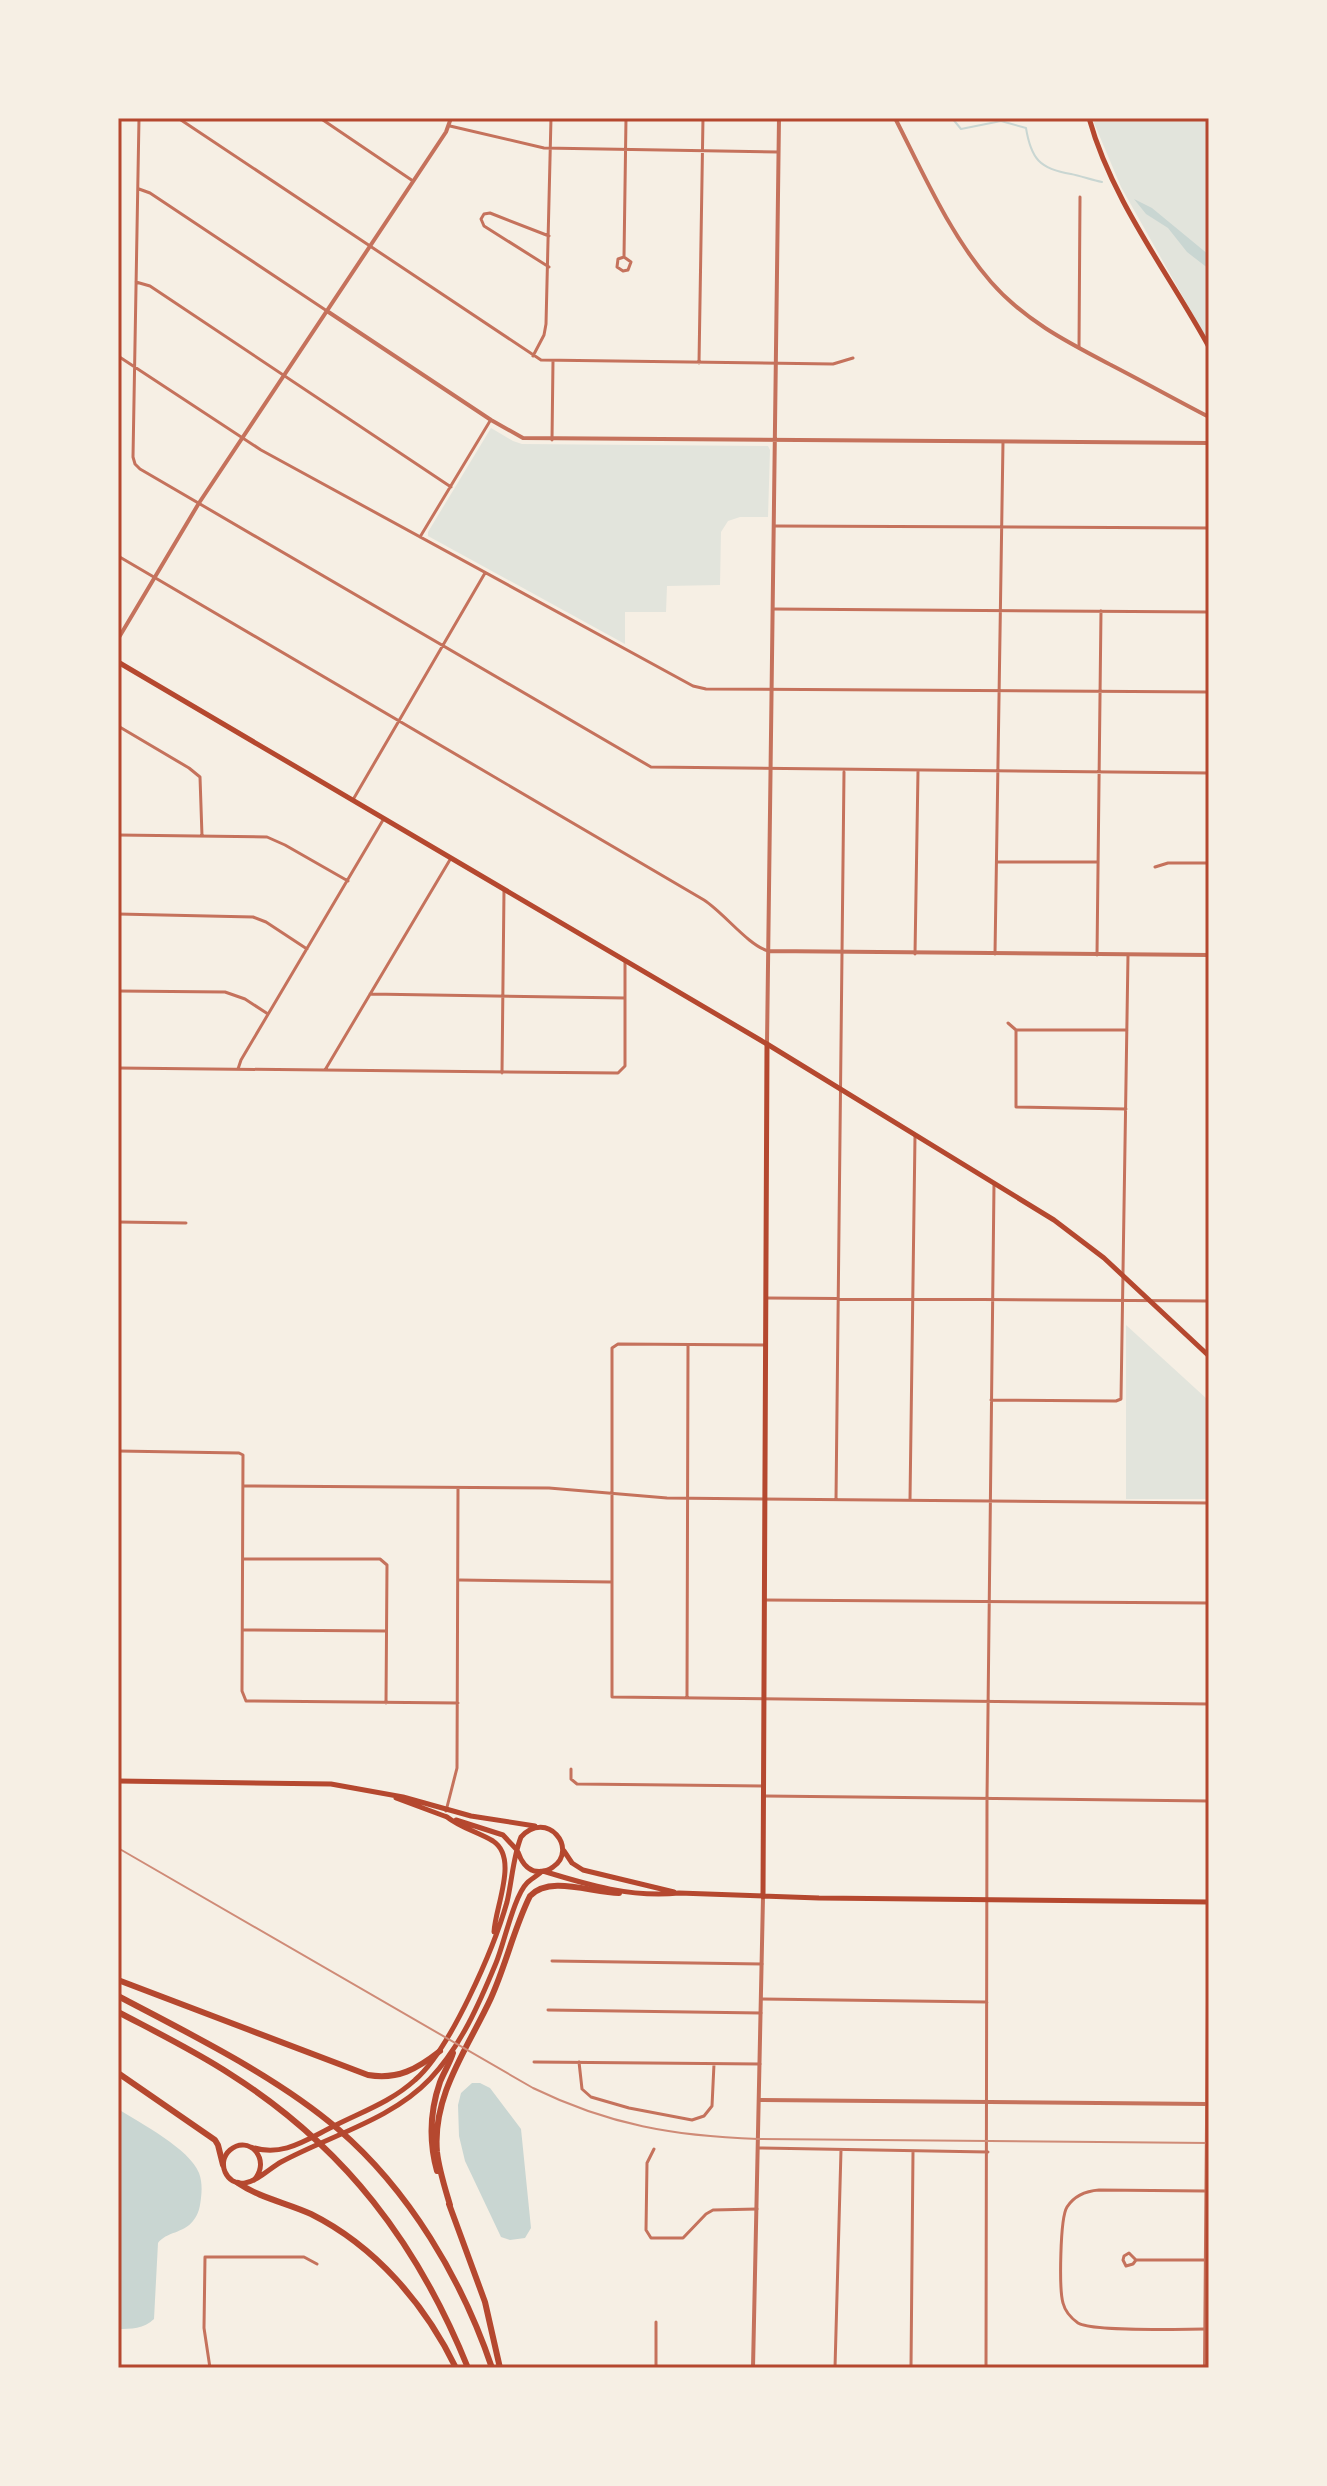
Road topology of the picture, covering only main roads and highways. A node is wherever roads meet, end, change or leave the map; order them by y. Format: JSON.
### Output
{"nodes":[{"id":1,"x":1089,"y":118,"type":"edge"},
{"id":2,"x":1209,"y":347,"type":"edge"},
{"id":3,"x":118,"y":662,"type":"edge"},
{"id":4,"x":767,"y":1044,"type":"junction"},
{"id":5,"x":1209,"y":1356,"type":"edge"},
{"id":6,"x":118,"y":1781,"type":"edge"},
{"id":7,"x":446,"y":1814,"type":"junction"},
{"id":8,"x":540,"y":1827,"type":"junction"},
{"id":9,"x":563,"y":1849,"type":"junction"},
{"id":10,"x":518,"y":1852,"type":"junction"},
{"id":11,"x":543,"y":1871,"type":"junction"},
{"id":12,"x":619,"y":1893,"type":"junction"},
{"id":13,"x":679,"y":1893,"type":"junction"},
{"id":14,"x":763,"y":1897,"type":"junction"},
{"id":15,"x":1209,"y":1902,"type":"edge"},
{"id":16,"x":494,"y":1937,"type":"junction"},
{"id":17,"x":118,"y":1980,"type":"edge"},
{"id":18,"x":118,"y":1996,"type":"edge"},
{"id":19,"x":118,"y":2012,"type":"edge"},
{"id":20,"x":440,"y":2051,"type":"junction"},
{"id":21,"x":453,"y":2053,"type":"junction"},
{"id":22,"x":118,"y":2073,"type":"edge"},
{"id":23,"x":251,"y":2147,"type":"junction"},
{"id":24,"x":223,"y":2165,"type":"junction"},
{"id":25,"x":254,"y":2180,"type":"junction"},
{"id":26,"x":238,"y":2183,"type":"junction"},
{"id":27,"x":450,"y":2205,"type":"junction"},
{"id":28,"x":456,"y":2368,"type":"edge"},
{"id":29,"x":468,"y":2368,"type":"edge"},
{"id":30,"x":492,"y":2368,"type":"edge"},
{"id":31,"x":500,"y":2368,"type":"edge"}],
"edges":[{"from":1,"to":2,"type":"main road"},
{"from":3,"to":4,"type":"main road"},
{"from":4,"to":5,"type":"main road"},
{"from":4,"to":14,"type":"main road"},
{"from":6,"to":7,"type":"main road"},
{"from":7,"to":8,"type":"main road"},
{"from":7,"to":10,"type":"main road"},
{"from":7,"to":16,"type":"main road"},
{"from":8,"to":9,"type":"main road"},
{"from":8,"to":10,"type":"main road"},
{"from":9,"to":11,"type":"main road"},
{"from":9,"to":13,"type":"main road"},
{"from":10,"to":11,"type":"main road"},
{"from":10,"to":16,"type":"main road"},
{"from":11,"to":12,"type":"main road"},
{"from":11,"to":21,"type":"main road"},
{"from":12,"to":13,"type":"main road"},
{"from":12,"to":27,"type":"highway"},
{"from":13,"to":14,"type":"main road"},
{"from":14,"to":15,"type":"main road"},
{"from":16,"to":20,"type":"main road"},
{"from":17,"to":20,"type":"highway"},
{"from":18,"to":30,"type":"highway"},
{"from":19,"to":29,"type":"highway"},
{"from":20,"to":23,"type":"main road"},
{"from":21,"to":25,"type":"main road"},
{"from":21,"to":27,"type":"highway"},
{"from":22,"to":24,"type":"highway"},
{"from":23,"to":24,"type":"main road"},
{"from":23,"to":25,"type":"main road"},
{"from":24,"to":26,"type":"main road"},
{"from":25,"to":26,"type":"main road"},
{"from":26,"to":28,"type":"highway"},
{"from":27,"to":31,"type":"highway"}]}
